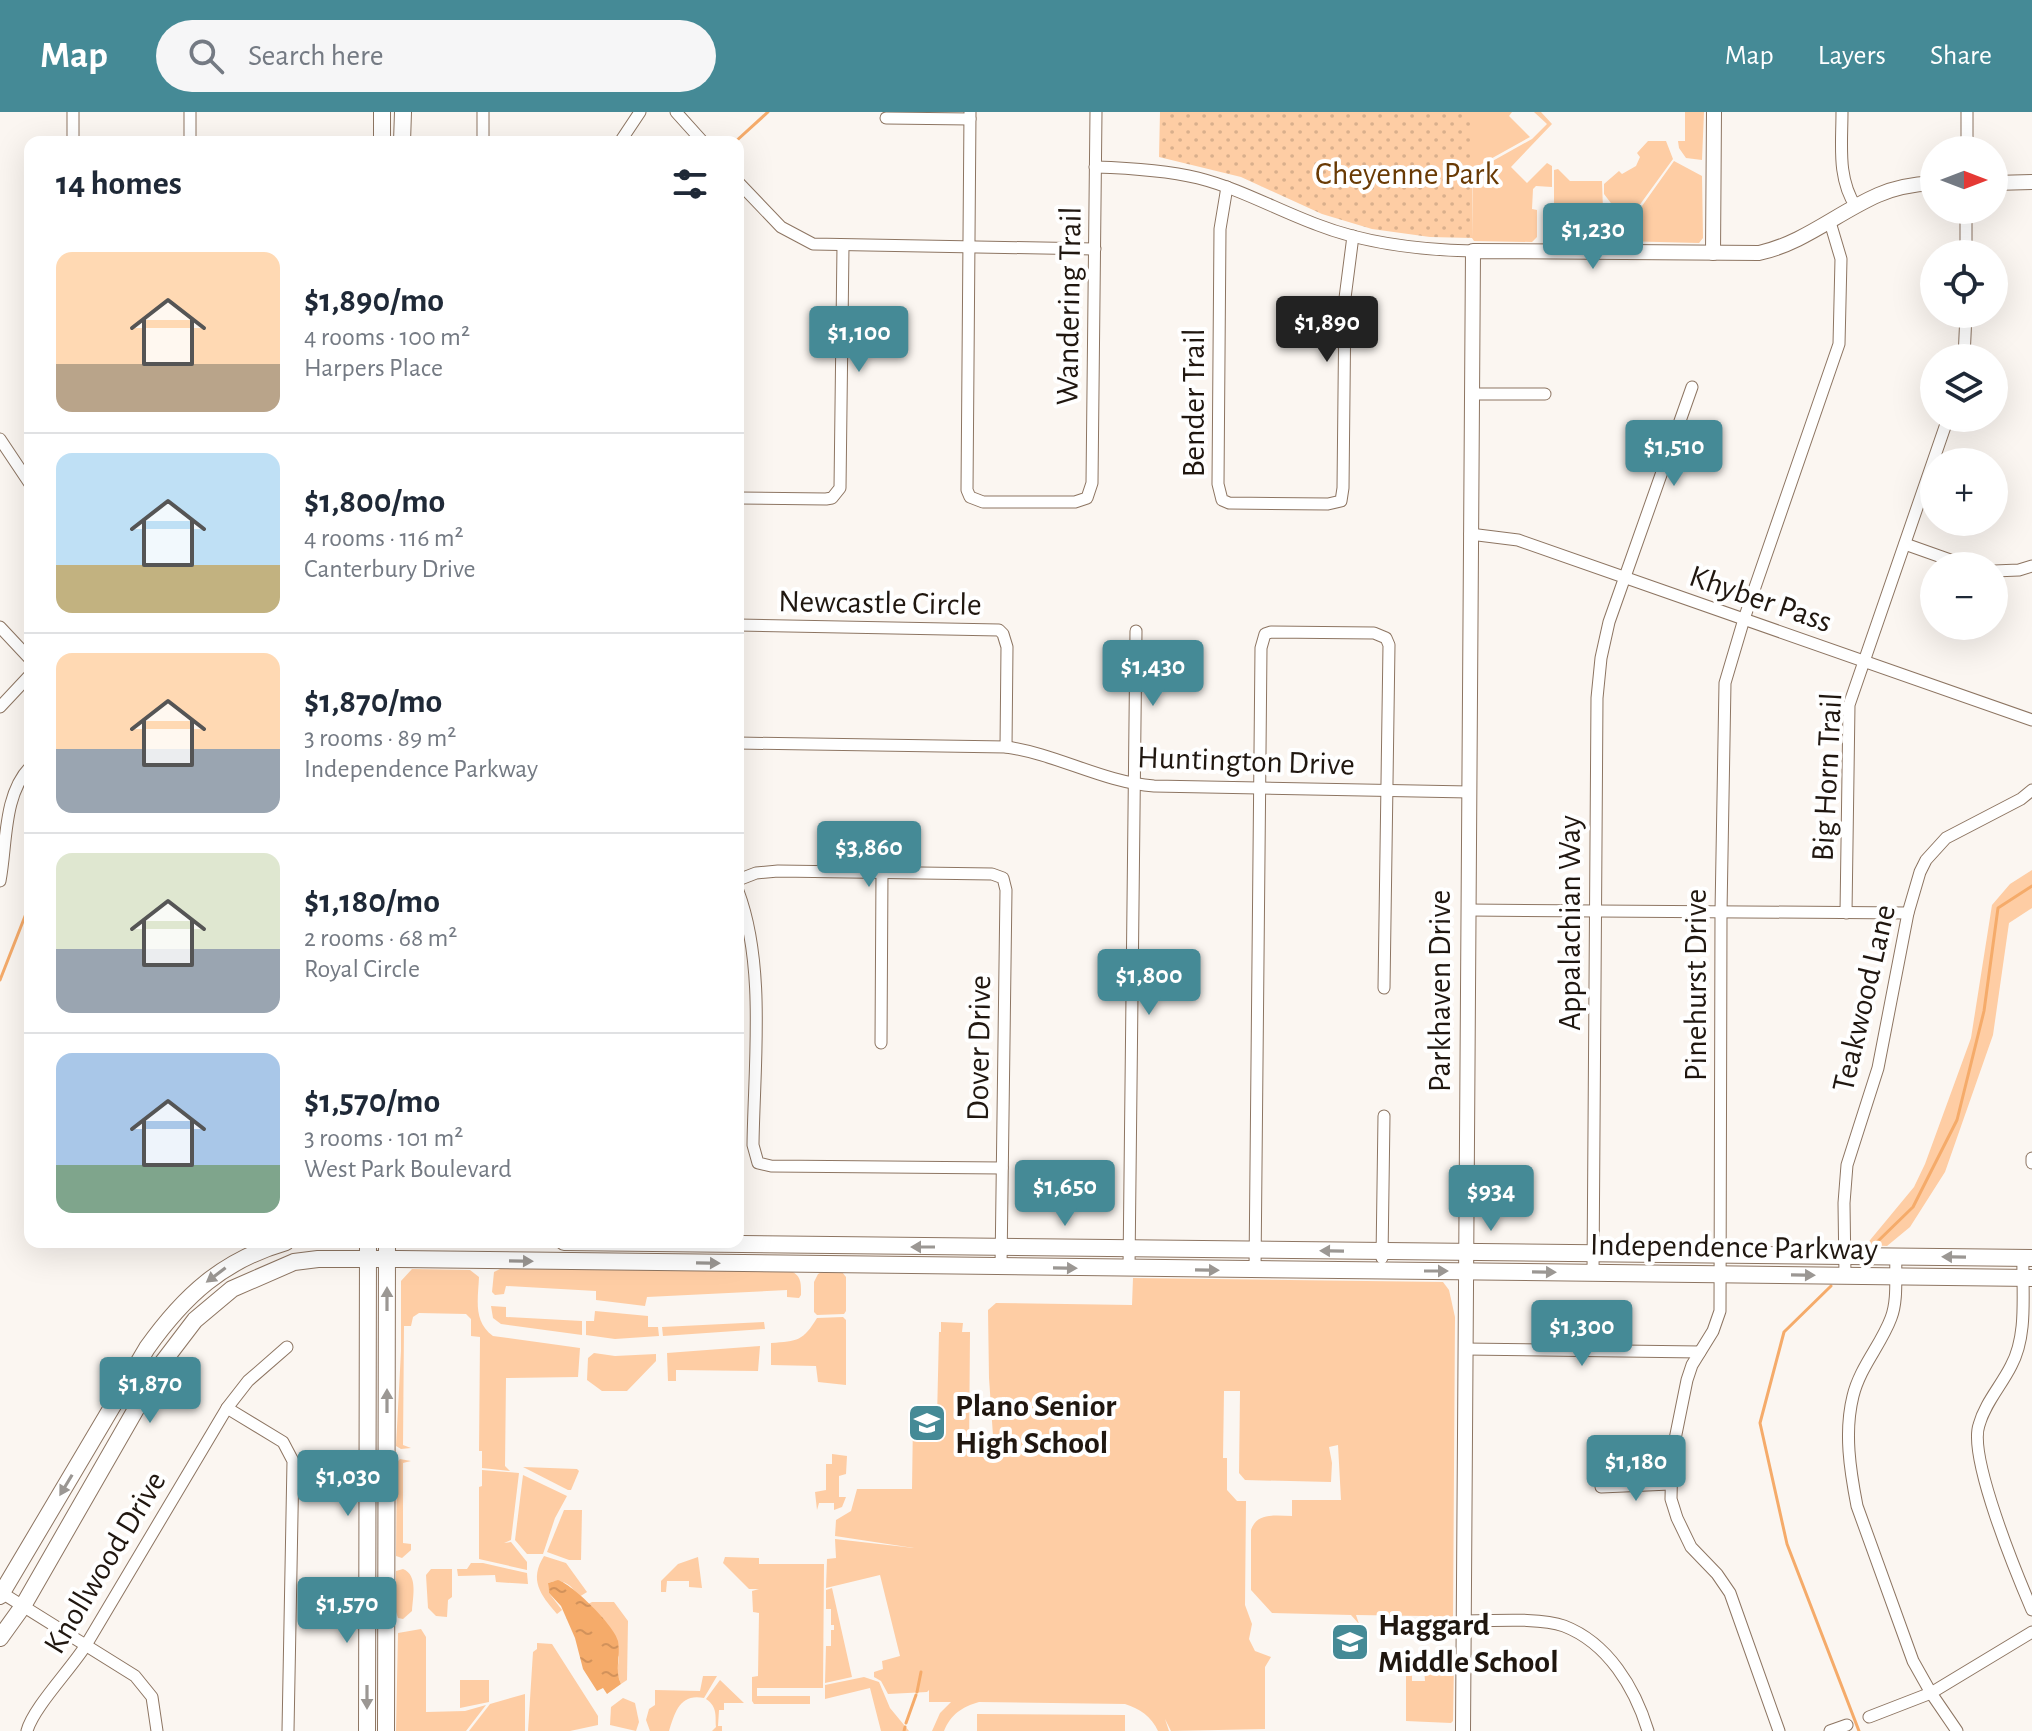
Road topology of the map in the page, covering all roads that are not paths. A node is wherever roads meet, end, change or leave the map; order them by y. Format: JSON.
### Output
{"nodes":[{"id":1,"x":73,"y":112,"type":"edge"},
{"id":2,"x":190,"y":112,"type":"edge"},
{"id":3,"x":382,"y":112,"type":"edge"},
{"id":4,"x":403,"y":112,"type":"edge"},
{"id":5,"x":483,"y":112,"type":"edge"},
{"id":6,"x":640,"y":112,"type":"edge"},
{"id":7,"x":676,"y":112,"type":"edge"},
{"id":8,"x":1096,"y":112,"type":"edge"},
{"id":9,"x":1714,"y":112,"type":"edge"},
{"id":10,"x":1842,"y":112,"type":"edge"},
{"id":11,"x":1967,"y":112,"type":"edge"},
{"id":12,"x":970,"y":116,"type":"edge"},
{"id":13,"x":886,"y":118,"type":"dead end"},
{"id":14,"x":73,"y":136,"type":"edge"},
{"id":15,"x":190,"y":136,"type":"edge"},
{"id":16,"x":382,"y":136,"type":"edge"},
{"id":17,"x":402,"y":136,"type":"edge"},
{"id":18,"x":483,"y":136,"type":"edge"},
{"id":19,"x":624,"y":136,"type":"edge"},
{"id":20,"x":698,"y":136,"type":"edge"},
{"id":21,"x":1967,"y":136,"type":"edge"},
{"id":22,"x":1095,"y":167,"type":"junction"},
{"id":23,"x":2032,"y":182,"type":"edge"},
{"id":24,"x":2008,"y":183,"type":"edge"},
{"id":25,"x":1920,"y":184,"type":"edge"},
{"id":26,"x":1227,"y":187,"type":"junction"},
{"id":27,"x":744,"y":189,"type":"edge"},
{"id":28,"x":1856,"y":207,"type":"junction"},
{"id":29,"x":1830,"y":222,"type":"junction"},
{"id":30,"x":1353,"y":236,"type":"junction"},
{"id":31,"x":843,"y":246,"type":"junction"},
{"id":32,"x":968,"y":248,"type":"junction"},
{"id":33,"x":1095,"y":249,"type":"junction"},
{"id":34,"x":1473,"y":251,"type":"junction"},
{"id":35,"x":1713,"y":253,"type":"junction"},
{"id":36,"x":1692,"y":387,"type":"dead end"},
{"id":37,"x":1472,"y":394,"type":"junction"},
{"id":38,"x":1545,"y":394,"type":"dead end"},
{"id":39,"x":1943,"y":432,"type":"edge"},
{"id":40,"x":0,"y":439,"type":"edge"},
{"id":41,"x":24,"y":475,"type":"edge"},
{"id":42,"x":744,"y":498,"type":"edge"},
{"id":43,"x":1470,"y":534,"type":"junction"},
{"id":44,"x":1905,"y":544,"type":"junction"},
{"id":45,"x":1928,"y":552,"type":"edge"},
{"id":46,"x":2032,"y":566,"type":"edge"},
{"id":47,"x":2008,"y":570,"type":"edge"},
{"id":48,"x":1624,"y":578,"type":"junction"},
{"id":49,"x":1744,"y":619,"type":"junction"},
{"id":50,"x":744,"y":625,"type":"edge"},
{"id":51,"x":0,"y":627,"type":"edge"},
{"id":52,"x":1136,"y":631,"type":"dead end"},
{"id":53,"x":24,"y":653,"type":"edge"},
{"id":54,"x":1863,"y":661,"type":"junction"},
{"id":55,"x":24,"y":681,"type":"edge"},
{"id":56,"x":0,"y":707,"type":"edge"},
{"id":57,"x":2032,"y":720,"type":"edge"},
{"id":58,"x":744,"y":743,"type":"edge"},
{"id":59,"x":1006,"y":747,"type":"junction"},
{"id":60,"x":24,"y":773,"type":"edge"},
{"id":61,"x":1135,"y":785,"type":"junction"},
{"id":62,"x":1260,"y":789,"type":"junction"},
{"id":63,"x":1387,"y":790,"type":"junction"},
{"id":64,"x":2032,"y":790,"type":"edge"},
{"id":65,"x":1469,"y":792,"type":"junction"},
{"id":66,"x":882,"y":871,"type":"junction"},
{"id":67,"x":744,"y":878,"type":"edge"},
{"id":68,"x":0,"y":881,"type":"edge"},
{"id":69,"x":744,"y":909,"type":"edge"},
{"id":70,"x":1468,"y":910,"type":"junction"},
{"id":71,"x":1595,"y":911,"type":"junction"},
{"id":72,"x":1721,"y":912,"type":"junction"},
{"id":73,"x":1846,"y":913,"type":"junction"},
{"id":74,"x":1908,"y":913,"type":"junction"},
{"id":75,"x":1384,"y":988,"type":"dead end"},
{"id":76,"x":881,"y":1043,"type":"dead end"},
{"id":77,"x":1384,"y":1116,"type":"dead end"},
{"id":78,"x":1002,"y":1168,"type":"junction"},
{"id":79,"x":744,"y":1244,"type":"edge"},
{"id":80,"x":1001,"y":1247,"type":"junction"},
{"id":81,"x":270,"y":1248,"type":"edge"},
{"id":82,"x":485,"y":1248,"type":"edge"},
{"id":83,"x":631,"y":1248,"type":"edge"},
{"id":84,"x":1129,"y":1248,"type":"junction"},
{"id":85,"x":368,"y":1250,"type":"edge"},
{"id":86,"x":387,"y":1250,"type":"edge"},
{"id":87,"x":1255,"y":1250,"type":"junction"},
{"id":88,"x":1382,"y":1252,"type":"junction"},
{"id":89,"x":1466,"y":1252,"type":"junction"},
{"id":90,"x":1593,"y":1254,"type":"junction"},
{"id":91,"x":1720,"y":1255,"type":"junction"},
{"id":92,"x":1845,"y":1256,"type":"junction"},
{"id":93,"x":1896,"y":1257,"type":"junction"},
{"id":94,"x":2027,"y":1258,"type":"edge"},
{"id":95,"x":485,"y":1260,"type":"junction"},
{"id":96,"x":630,"y":1262,"type":"junction"},
{"id":97,"x":1001,"y":1267,"type":"junction"},
{"id":98,"x":1129,"y":1268,"type":"junction"},
{"id":99,"x":1255,"y":1270,"type":"junction"},
{"id":100,"x":1382,"y":1271,"type":"junction"},
{"id":101,"x":1466,"y":1271,"type":"junction"},
{"id":102,"x":1593,"y":1273,"type":"junction"},
{"id":103,"x":1720,"y":1274,"type":"junction"},
{"id":104,"x":1845,"y":1275,"type":"junction"},
{"id":105,"x":1895,"y":1276,"type":"junction"},
{"id":106,"x":2027,"y":1278,"type":"edge"},
{"id":107,"x":287,"y":1347,"type":"dead end"},
{"id":108,"x":1465,"y":1349,"type":"junction"},
{"id":109,"x":1700,"y":1352,"type":"junction"},
{"id":110,"x":227,"y":1408,"type":"junction"},
{"id":111,"x":1670,"y":1484,"type":"junction"},
{"id":112,"x":1601,"y":1487,"type":"dead end"},
{"id":113,"x":1,"y":1595,"type":"edge"},
{"id":114,"x":23,"y":1606,"type":"junction"},
{"id":115,"x":2032,"y":1610,"type":"edge"},
{"id":116,"x":1464,"y":1621,"type":"junction"},
{"id":117,"x":2032,"y":1632,"type":"edge"},
{"id":118,"x":0,"y":1638,"type":"edge"},
{"id":119,"x":86,"y":1645,"type":"junction"},
{"id":120,"x":1931,"y":1693,"type":"junction"},
{"id":121,"x":1869,"y":1717,"type":"dead end"},
{"id":122,"x":1847,"y":1725,"type":"dead end"},
{"id":123,"x":27,"y":1731,"type":"edge"},
{"id":124,"x":157,"y":1731,"type":"edge"},
{"id":125,"x":288,"y":1731,"type":"edge"},
{"id":126,"x":367,"y":1731,"type":"edge"},
{"id":127,"x":386,"y":1731,"type":"edge"},
{"id":128,"x":1463,"y":1731,"type":"edge"},
{"id":129,"x":1648,"y":1731,"type":"edge"},
{"id":130,"x":1779,"y":1731,"type":"edge"},
{"id":131,"x":1830,"y":1731,"type":"edge"},
{"id":132,"x":1957,"y":1731,"type":"edge"}],
"edges":[{"from":1,"to":14,"type":"street"},
{"from":2,"to":15,"type":"street"},
{"from":3,"to":16,"type":"main road"},
{"from":4,"to":17,"type":"main road"},
{"from":5,"to":18,"type":"street"},
{"from":6,"to":19,"type":"street"},
{"from":7,"to":20,"type":"street"},
{"from":8,"to":22,"type":"street","name":"Wandering Trail"},
{"from":9,"to":35,"type":"street"},
{"from":10,"to":28,"type":"street"},
{"from":11,"to":21,"type":"street"},
{"from":12,"to":13,"type":"street"},
{"from":12,"to":32,"type":"street"},
{"from":22,"to":26,"type":"street"},
{"from":22,"to":33,"type":"street","name":"Wandering Trail"},
{"from":23,"to":24,"type":"street"},
{"from":25,"to":28,"type":"street"},
{"from":26,"to":30,"type":"street"},
{"from":26,"to":30,"type":"street","name":"Bender Trail"},
{"from":27,"to":31,"type":"street"},
{"from":28,"to":29,"type":"street"},
{"from":29,"to":35,"type":"street"},
{"from":29,"to":49,"type":"street","name":"Pinehurst Drive"},
{"from":30,"to":34,"type":"street"},
{"from":31,"to":32,"type":"street"},
{"from":31,"to":42,"type":"street"},
{"from":32,"to":33,"type":"street"},
{"from":32,"to":33,"type":"street","name":"Wandering Trail"},
{"from":34,"to":35,"type":"street"},
{"from":34,"to":37,"type":"street","name":"Parkhaven Drive"},
{"from":36,"to":48,"type":"street","name":"Appalachian Way"},
{"from":37,"to":38,"type":"street"},
{"from":37,"to":43,"type":"street","name":"Parkhaven Drive"},
{"from":39,"to":44,"type":"street","name":"Big Horn Trail"},
{"from":40,"to":41,"type":"street"},
{"from":43,"to":48,"type":"street","name":"Khyber Pass"},
{"from":43,"to":65,"type":"street","name":"Parkhaven Drive"},
{"from":44,"to":45,"type":"street"},
{"from":44,"to":54,"type":"street","name":"Big Horn Trail"},
{"from":46,"to":47,"type":"street"},
{"from":48,"to":49,"type":"street","name":"Khyber Pass"},
{"from":48,"to":71,"type":"street","name":"Appalachian Way"},
{"from":49,"to":54,"type":"street","name":"Khyber Pass"},
{"from":49,"to":72,"type":"street","name":"Pinehurst Drive"},
{"from":50,"to":59,"type":"street","name":"Newcastle Circle"},
{"from":51,"to":53,"type":"street"},
{"from":52,"to":61,"type":"street"},
{"from":54,"to":57,"type":"street","name":"Khyber Pass"},
{"from":54,"to":73,"type":"street","name":"Big Horn Trail"},
{"from":55,"to":56,"type":"street"},
{"from":58,"to":59,"type":"street","name":"Huntington Drive"},
{"from":59,"to":61,"type":"street","name":"Huntington Drive"},
{"from":60,"to":68,"type":"street"},
{"from":61,"to":62,"type":"street","name":"Huntington Drive"},
{"from":61,"to":84,"type":"street"},
{"from":62,"to":63,"type":"street","name":"Huntington Drive"},
{"from":62,"to":63,"type":"street"},
{"from":62,"to":87,"type":"street"},
{"from":63,"to":65,"type":"street","name":"Huntington Drive"},
{"from":63,"to":75,"type":"street"},
{"from":64,"to":74,"type":"street","name":"Teakwood Lane"},
{"from":65,"to":70,"type":"street","name":"Parkhaven Drive"},
{"from":66,"to":67,"type":"street"},
{"from":66,"to":76,"type":"street"},
{"from":66,"to":78,"type":"street","name":"Dover Drive"},
{"from":69,"to":78,"type":"street"},
{"from":70,"to":71,"type":"street"},
{"from":70,"to":89,"type":"street","name":"Parkhaven Drive"},
{"from":71,"to":72,"type":"street"},
{"from":71,"to":90,"type":"street","name":"Appalachian Way"},
{"from":72,"to":73,"type":"street"},
{"from":72,"to":91,"type":"street","name":"Pinehurst Drive"},
{"from":73,"to":74,"type":"street"},
{"from":74,"to":92,"type":"street","name":"Teakwood Lane"},
{"from":77,"to":88,"type":"street"},
{"from":78,"to":80,"type":"street","name":"Dover Drive"},
{"from":80,"to":79,"type":"main road","name":"Independence Parkway","one_way":true},
{"from":80,"to":84,"type":"main road","name":"Independence Parkway"},
{"from":80,"to":97,"type":"street","name":"Dover Drive"},
{"from":81,"to":113,"type":"main road","one_way":true},
{"from":82,"to":95,"type":"main road"},
{"from":83,"to":96,"type":"street"},
{"from":84,"to":87,"type":"main road","name":"Independence Parkway"},
{"from":84,"to":98,"type":"street"},
{"from":85,"to":86,"type":"main road","name":"Independence Parkway"},
{"from":85,"to":114,"type":"main road","name":"Independence Parkway"},
{"from":85,"to":126,"type":"main road","one_way":true},
{"from":86,"to":95,"type":"main road","name":"Independence Parkway"},
{"from":127,"to":86,"type":"main road","one_way":true},
{"from":88,"to":87,"type":"main road","name":"Independence Parkway","one_way":true},
{"from":87,"to":99,"type":"street"},
{"from":88,"to":89,"type":"main road","name":"Independence Parkway"},
{"from":88,"to":100,"type":"street"},
{"from":89,"to":90,"type":"main road","name":"Independence Parkway"},
{"from":89,"to":101,"type":"street","name":"Parkhaven Drive"},
{"from":90,"to":91,"type":"main road","name":"Independence Parkway"},
{"from":90,"to":102,"type":"street","name":"Appalachian Way"},
{"from":91,"to":92,"type":"main road","name":"Independence Parkway"},
{"from":91,"to":103,"type":"street","name":"Pinehurst Drive"},
{"from":92,"to":93,"type":"main road","name":"Independence Parkway"},
{"from":92,"to":104,"type":"street","name":"Teakwood Lane"},
{"from":94,"to":93,"type":"main road","name":"Independence Parkway","one_way":true},
{"from":93,"to":105,"type":"street"},
{"from":94,"to":106,"type":"street"},
{"from":95,"to":96,"type":"main road","name":"Independence Parkway","one_way":true},
{"from":96,"to":97,"type":"main road","name":"Independence Parkway","one_way":true},
{"from":97,"to":98,"type":"main road","name":"Independence Parkway","one_way":true},
{"from":98,"to":99,"type":"main road","name":"Independence Parkway","one_way":true},
{"from":99,"to":100,"type":"main road","name":"Independence Parkway"},
{"from":100,"to":101,"type":"main road","name":"Independence Parkway","one_way":true},
{"from":101,"to":102,"type":"main road","name":"Independence Parkway","one_way":true},
{"from":101,"to":108,"type":"street","name":"Parkhaven Drive"},
{"from":102,"to":103,"type":"main road","name":"Independence Parkway"},
{"from":103,"to":104,"type":"main road","name":"Independence Parkway","one_way":true},
{"from":103,"to":109,"type":"street","name":"Pinehurst Drive"},
{"from":104,"to":105,"type":"main road","name":"Independence Parkway"},
{"from":105,"to":106,"type":"main road","name":"Independence Parkway"},
{"from":105,"to":120,"type":"street"},
{"from":106,"to":115,"type":"street"},
{"from":107,"to":110,"type":"street","name":"Knollwood Drive"},
{"from":108,"to":109,"type":"street"},
{"from":108,"to":116,"type":"street","name":"Parkhaven Drive"},
{"from":109,"to":111,"type":"street","name":"Pinehurst Drive"},
{"from":110,"to":119,"type":"street","name":"Knollwood Drive"},
{"from":110,"to":125,"type":"street"},
{"from":111,"to":112,"type":"street"},
{"from":111,"to":130,"type":"street","name":"Pinehurst Drive"},
{"from":113,"to":114,"type":"street"},
{"from":114,"to":118,"type":"main road","name":"Independence Parkway"},
{"from":114,"to":119,"type":"street"},
{"from":116,"to":128,"type":"street","name":"Parkhaven Drive"},
{"from":116,"to":129,"type":"street"},
{"from":117,"to":120,"type":"street"},
{"from":119,"to":123,"type":"street","name":"Knollwood Drive"},
{"from":119,"to":124,"type":"street"},
{"from":120,"to":121,"type":"street"},
{"from":120,"to":132,"type":"street"},
{"from":122,"to":131,"type":"street"}]}
